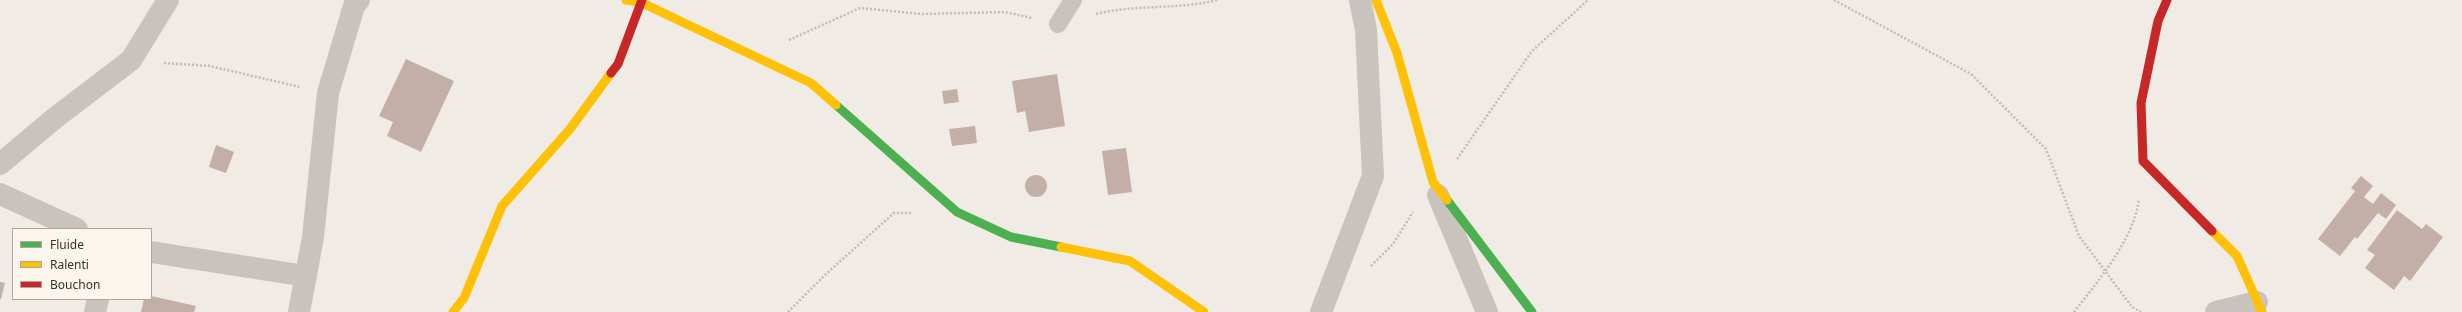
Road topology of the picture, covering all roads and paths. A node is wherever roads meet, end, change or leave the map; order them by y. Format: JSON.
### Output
{"nodes":[{"id":1,"x":168,"y":0,"type":"edge"},
{"id":2,"x":359,"y":0,"type":"edge"},
{"id":3,"x":626,"y":0,"type":"edge"},
{"id":4,"x":1073,"y":0,"type":"edge"},
{"id":5,"x":1217,"y":0,"type":"edge"},
{"id":6,"x":1360,"y":0,"type":"edge"},
{"id":7,"x":1376,"y":0,"type":"edge"},
{"id":8,"x":1834,"y":0,"type":"edge"},
{"id":9,"x":2167,"y":0,"type":"edge"},
{"id":10,"x":641,"y":1,"type":"edge"},
{"id":11,"x":1058,"y":24,"type":"junction"},
{"id":12,"x":784,"y":41,"type":"dead end"},
{"id":13,"x":132,"y":60,"type":"junction"},
{"id":14,"x":328,"y":93,"type":"junction"},
{"id":15,"x":2143,"y":161,"type":"junction"},
{"id":16,"x":0,"y":164,"type":"edge"},
{"id":17,"x":1433,"y":182,"type":"junction"},
{"id":18,"x":0,"y":194,"type":"edge"},
{"id":19,"x":957,"y":212,"type":"junction"},
{"id":20,"x":75,"y":228,"type":"edge"},
{"id":21,"x":152,"y":252,"type":"edge"},
{"id":22,"x":2106,"y":271,"type":"junction"},
{"id":23,"x":306,"y":276,"type":"junction"},
{"id":24,"x":98,"y":300,"type":"edge"},
{"id":25,"x":460,"y":307,"type":"edge"},
{"id":26,"x":2260,"y":307,"type":"edge"},
{"id":27,"x":95,"y":312,"type":"edge"},
{"id":28,"x":299,"y":312,"type":"edge"},
{"id":29,"x":788,"y":312,"type":"edge"},
{"id":30,"x":1204,"y":312,"type":"edge"},
{"id":31,"x":1321,"y":312,"type":"edge"},
{"id":32,"x":1487,"y":312,"type":"edge"},
{"id":33,"x":1532,"y":312,"type":"edge"},
{"id":34,"x":2074,"y":312,"type":"edge"},
{"id":35,"x":2141,"y":312,"type":"edge"},
{"id":36,"x":2216,"y":312,"type":"edge"}],
"edges":[{"from":1,"to":13,"type":"street"},
{"from":2,"to":14,"type":"street"},
{"from":3,"to":10,"type":"street"},
{"from":4,"to":11,"type":"lane"},
{"from":5,"to":11,"type":"path"},
{"from":6,"to":31,"type":"street"},
{"from":7,"to":17,"type":"street"},
{"from":8,"to":22,"type":"path"},
{"from":9,"to":15,"type":"street"},
{"from":10,"to":19,"type":"street"},
{"from":10,"to":25,"type":"street"},
{"from":11,"to":12,"type":"path"},
{"from":13,"to":14,"type":"path"},
{"from":13,"to":16,"type":"street"},
{"from":14,"to":23,"type":"street"},
{"from":15,"to":22,"type":"path"},
{"from":15,"to":26,"type":"street"},
{"from":17,"to":32,"type":"street"},
{"from":17,"to":33,"type":"street"},
{"from":18,"to":20,"type":"street"},
{"from":19,"to":29,"type":"path"},
{"from":19,"to":30,"type":"street"},
{"from":21,"to":23,"type":"street"},
{"from":22,"to":34,"type":"path"},
{"from":22,"to":35,"type":"path"},
{"from":23,"to":28,"type":"street"},
{"from":24,"to":27,"type":"street"},
{"from":26,"to":36,"type":"street"}]}
